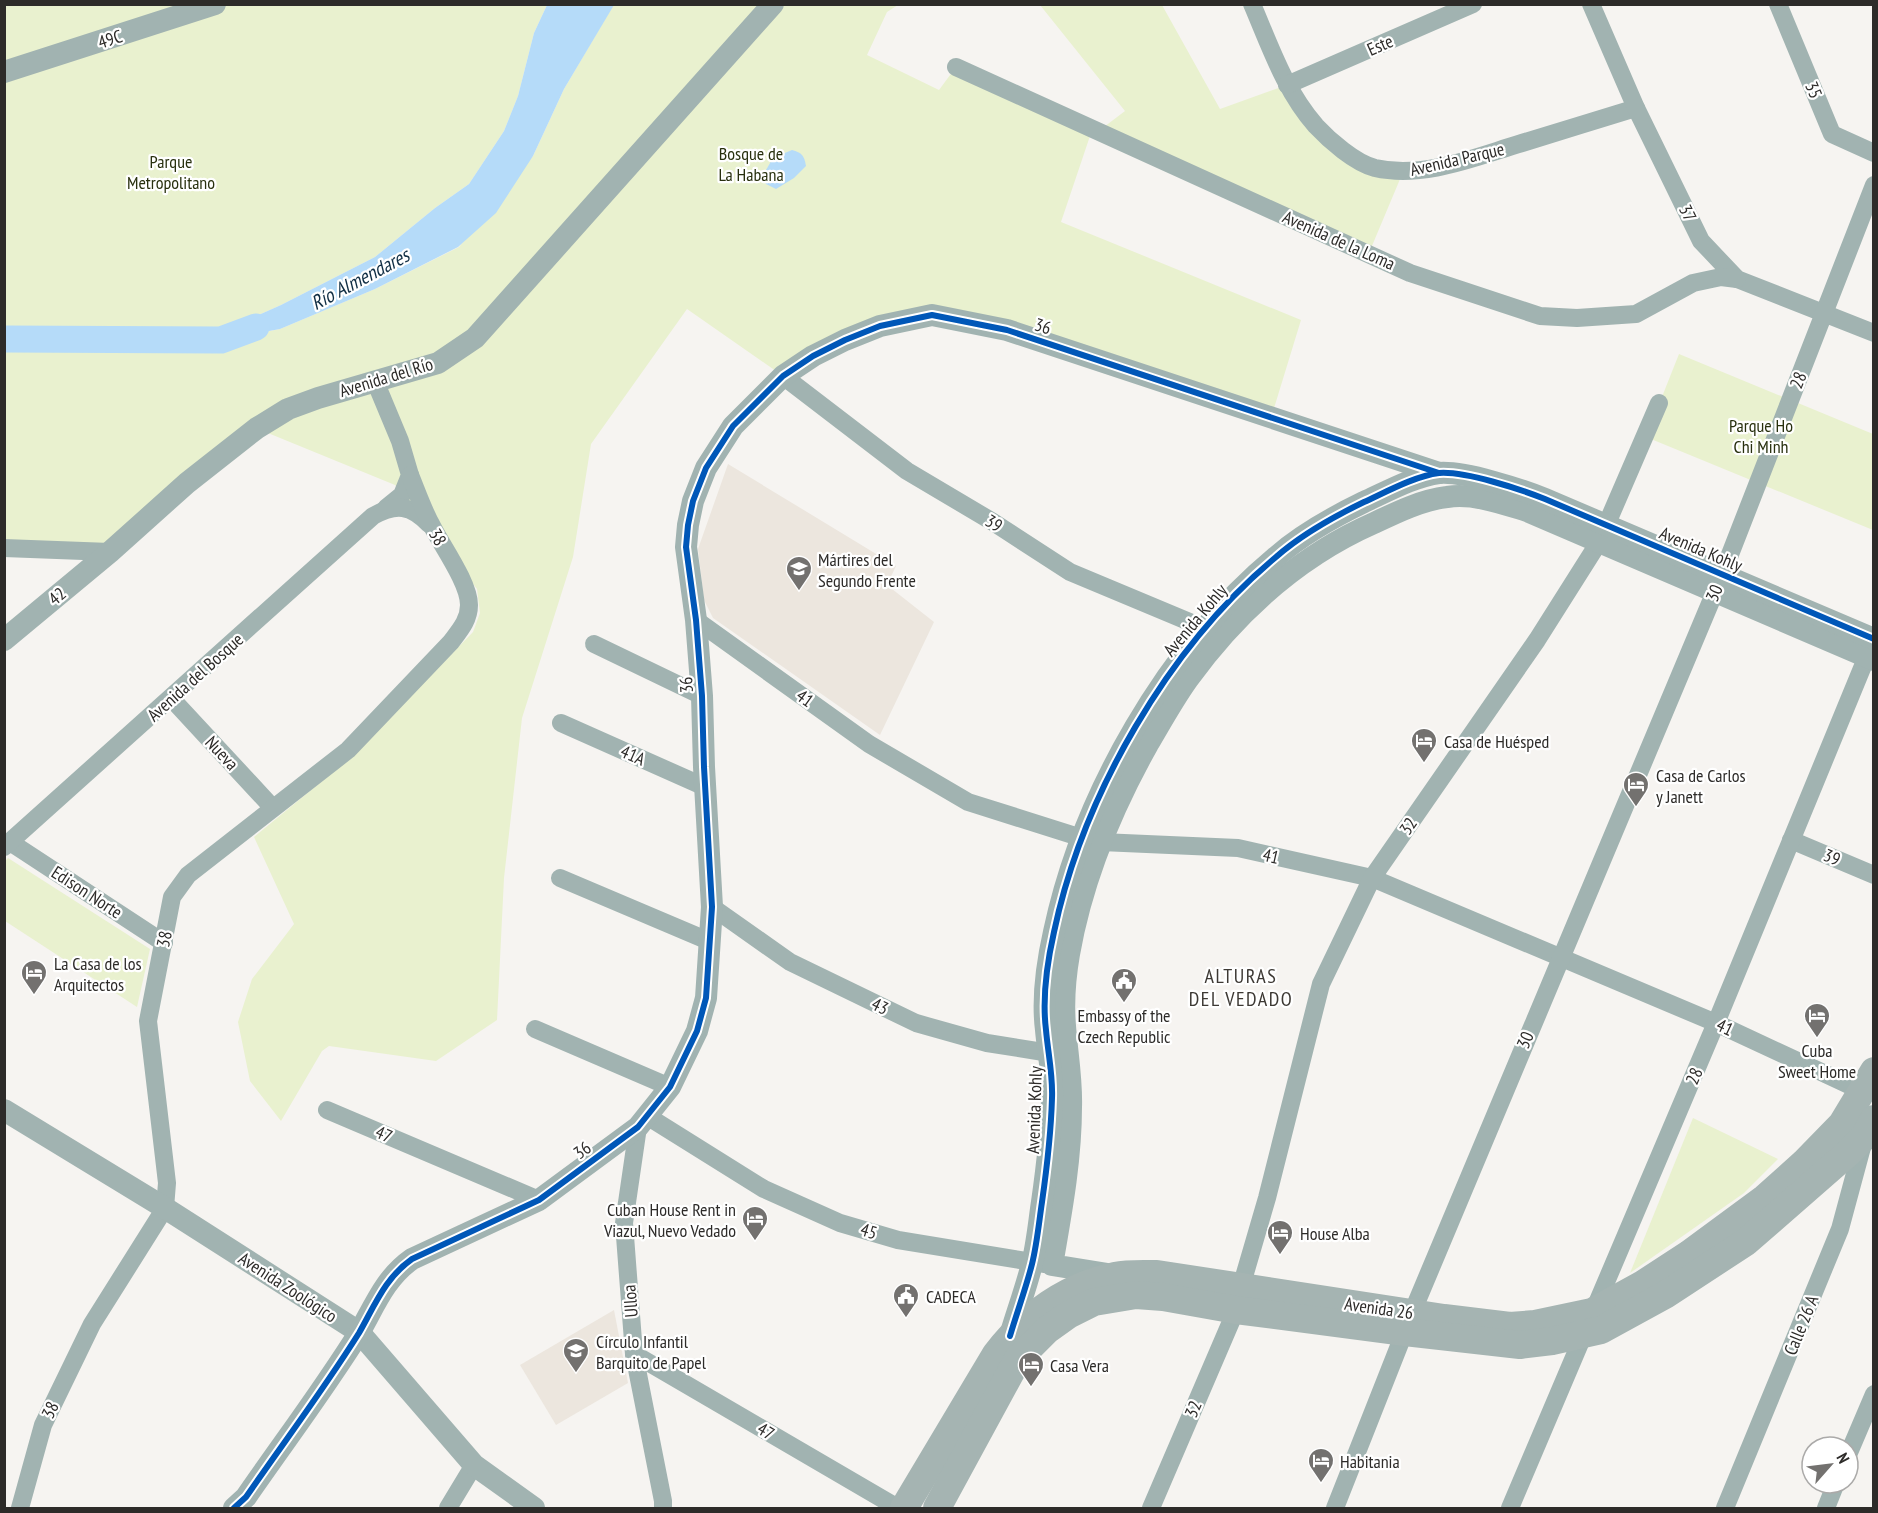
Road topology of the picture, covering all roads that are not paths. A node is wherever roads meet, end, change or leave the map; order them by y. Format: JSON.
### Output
{"nodes":[{"id":1,"x":215,"y":4,"type":"edge"},
{"id":2,"x":773,"y":4,"type":"edge"},
{"id":3,"x":1252,"y":4,"type":"edge"},
{"id":4,"x":1473,"y":4,"type":"edge"},
{"id":5,"x":1592,"y":4,"type":"edge"},
{"id":6,"x":1778,"y":4,"type":"edge"},
{"id":7,"x":956,"y":67,"type":"dead end"},
{"id":8,"x":4,"y":72,"type":"edge"},
{"id":9,"x":1287,"y":85,"type":"junction"},
{"id":10,"x":1636,"y":108,"type":"junction"},
{"id":11,"x":1874,"y":153,"type":"edge"},
{"id":12,"x":1874,"y":185,"type":"edge"},
{"id":13,"x":1737,"y":279,"type":"junction"},
{"id":14,"x":1825,"y":314,"type":"junction"},
{"id":15,"x":1874,"y":333,"type":"edge"},
{"id":16,"x":783,"y":376,"type":"junction"},
{"id":17,"x":375,"y":381,"type":"junction"},
{"id":18,"x":1659,"y":403,"type":"dead end"},
{"id":19,"x":1392,"y":458,"type":"junction"},
{"id":20,"x":1439,"y":473,"type":"junction"},
{"id":21,"x":410,"y":475,"type":"junction"},
{"id":22,"x":1410,"y":482,"type":"junction"},
{"id":23,"x":1425,"y":502,"type":"junction"},
{"id":24,"x":386,"y":508,"type":"junction"},
{"id":25,"x":432,"y":526,"type":"junction"},
{"id":26,"x":1603,"y":533,"type":"junction"},
{"id":27,"x":4,"y":548,"type":"edge"},
{"id":28,"x":1300,"y":551,"type":"junction"},
{"id":29,"x":110,"y":552,"type":"junction"},
{"id":30,"x":1718,"y":582,"type":"junction"},
{"id":31,"x":696,"y":620,"type":"junction"},
{"id":32,"x":1214,"y":633,"type":"junction"},
{"id":33,"x":4,"y":640,"type":"edge"},
{"id":34,"x":594,"y":644,"type":"dead end"},
{"id":35,"x":1872,"y":649,"type":"edge"},
{"id":36,"x":702,"y":696,"type":"junction"},
{"id":37,"x":171,"y":698,"type":"junction"},
{"id":38,"x":561,"y":723,"type":"dead end"},
{"id":39,"x":705,"y":787,"type":"junction"},
{"id":40,"x":272,"y":807,"type":"junction"},
{"id":41,"x":1091,"y":840,"type":"junction"},
{"id":42,"x":1791,"y":840,"type":"junction"},
{"id":43,"x":7,"y":844,"type":"edge"},
{"id":44,"x":1874,"y":875,"type":"edge"},
{"id":45,"x":560,"y":878,"type":"dead end"},
{"id":46,"x":1372,"y":878,"type":"junction"},
{"id":47,"x":712,"y":908,"type":"junction"},
{"id":48,"x":711,"y":942,"type":"junction"},
{"id":49,"x":164,"y":943,"type":"junction"},
{"id":50,"x":1560,"y":956,"type":"junction"},
{"id":51,"x":1716,"y":1023,"type":"junction"},
{"id":52,"x":535,"y":1029,"type":"dead end"},
{"id":53,"x":1059,"y":1054,"type":"junction"},
{"id":54,"x":1868,"y":1081,"type":"edge"},
{"id":55,"x":670,"y":1087,"type":"junction"},
{"id":56,"x":4,"y":1110,"type":"edge"},
{"id":57,"x":327,"y":1110,"type":"dead end"},
{"id":58,"x":642,"y":1122,"type":"junction"},
{"id":59,"x":1870,"y":1132,"type":"edge"},
{"id":60,"x":539,"y":1200,"type":"junction"},
{"id":61,"x":165,"y":1208,"type":"junction"},
{"id":62,"x":1042,"y":1264,"type":"junction"},
{"id":63,"x":1116,"y":1276,"type":"junction"},
{"id":64,"x":1238,"y":1298,"type":"junction"},
{"id":65,"x":1408,"y":1322,"type":"junction"},
{"id":66,"x":1588,"y":1323,"type":"junction"},
{"id":67,"x":359,"y":1332,"type":"junction"},
{"id":68,"x":1010,"y":1336,"type":"junction"},
{"id":69,"x":634,"y":1354,"type":"junction"},
{"id":70,"x":1874,"y":1394,"type":"edge"},
{"id":71,"x":1857,"y":1435,"type":"edge"},
{"id":72,"x":474,"y":1465,"type":"junction"},
{"id":73,"x":20,"y":1509,"type":"edge"},
{"id":74,"x":234,"y":1509,"type":"edge"},
{"id":75,"x":448,"y":1509,"type":"edge"},
{"id":76,"x":534,"y":1509,"type":"edge"},
{"id":77,"x":663,"y":1509,"type":"edge"},
{"id":78,"x":898,"y":1509,"type":"edge"},
{"id":79,"x":904,"y":1509,"type":"edge"},
{"id":80,"x":937,"y":1509,"type":"edge"},
{"id":81,"x":1151,"y":1509,"type":"edge"},
{"id":82,"x":1335,"y":1509,"type":"edge"},
{"id":83,"x":1510,"y":1509,"type":"edge"},
{"id":84,"x":1725,"y":1509,"type":"edge"}],
"edges":[{"from":1,"to":8,"type":"street","name":"49C"},
{"from":2,"to":17,"type":"street","name":"Avenida del Río"},
{"from":3,"to":9,"type":"street","name":"Avenida Parque"},
{"from":4,"to":9,"type":"street","name":"Este"},
{"from":5,"to":10,"type":"street","name":"37"},
{"from":6,"to":11,"type":"street","name":"35"},
{"from":7,"to":13,"type":"street","name":"Avenida de la Loma"},
{"from":9,"to":10,"type":"street","name":"Avenida Parque"},
{"from":10,"to":13,"type":"street","name":"37"},
{"from":12,"to":14,"type":"street","name":"28"},
{"from":13,"to":14,"type":"street","name":"37"},
{"from":14,"to":15,"type":"street","name":"37"},
{"from":14,"to":30,"type":"street","name":"28"},
{"from":16,"to":19,"type":"street","name":"36"},
{"from":16,"to":31,"type":"street","name":"36"},
{"from":16,"to":32,"type":"street","name":"39"},
{"from":17,"to":21,"type":"street"},
{"from":17,"to":29,"type":"street","name":"Avenida del Río"},
{"from":18,"to":26,"type":"street","name":"32"},
{"from":19,"to":20,"type":"street","name":"36"},
{"from":19,"to":22,"type":"street"},
{"from":20,"to":22,"type":"street","name":"Avenida Kohly"},
{"from":20,"to":26,"type":"street","name":"Avenida Kohly"},
{"from":21,"to":24,"type":"street","name":"Avenida del Bosque"},
{"from":21,"to":25,"type":"street","name":"38"},
{"from":22,"to":23,"type":"street"},
{"from":22,"to":28,"type":"street","name":"Avenida Kohly"},
{"from":23,"to":26,"type":"street","name":"Avenida Kohly"},
{"from":23,"to":28,"type":"street","name":"Avenida Kohly"},
{"from":24,"to":25,"type":"street"},
{"from":24,"to":37,"type":"street","name":"Avenida del Bosque"},
{"from":25,"to":40,"type":"street","name":"38"},
{"from":26,"to":30,"type":"street","name":"Avenida Kohly"},
{"from":26,"to":46,"type":"street","name":"32"},
{"from":27,"to":29,"type":"street"},
{"from":28,"to":32,"type":"street","name":"Avenida Kohly"},
{"from":29,"to":33,"type":"street","name":"42"},
{"from":30,"to":35,"type":"street","name":"Avenida Kohly"},
{"from":30,"to":50,"type":"street","name":"30"},
{"from":31,"to":36,"type":"street","name":"36"},
{"from":31,"to":41,"type":"street","name":"41"},
{"from":32,"to":41,"type":"street","name":"Avenida Kohly"},
{"from":34,"to":36,"type":"street"},
{"from":35,"to":42,"type":"street","name":"28"},
{"from":36,"to":39,"type":"street","name":"36"},
{"from":37,"to":40,"type":"street","name":"Nueva"},
{"from":37,"to":43,"type":"street","name":"Avenida del Bosque"},
{"from":38,"to":39,"type":"street","name":"41A"},
{"from":39,"to":47,"type":"street","name":"36"},
{"from":40,"to":49,"type":"street","name":"38"},
{"from":41,"to":46,"type":"street","name":"41"},
{"from":41,"to":53,"type":"street","name":"Avenida Kohly"},
{"from":42,"to":44,"type":"street","name":"39"},
{"from":42,"to":51,"type":"street","name":"28"},
{"from":43,"to":49,"type":"street","name":"Edison Norte"},
{"from":45,"to":48,"type":"street"},
{"from":46,"to":50,"type":"street","name":"41"},
{"from":46,"to":64,"type":"street","name":"32"},
{"from":47,"to":48,"type":"street","name":"36"},
{"from":47,"to":53,"type":"street","name":"43"},
{"from":48,"to":55,"type":"street","name":"36"},
{"from":49,"to":61,"type":"street","name":"38"},
{"from":50,"to":51,"type":"street","name":"41"},
{"from":50,"to":65,"type":"street","name":"30"},
{"from":51,"to":54,"type":"street","name":"41"},
{"from":51,"to":66,"type":"street","name":"28"},
{"from":52,"to":55,"type":"street"},
{"from":53,"to":62,"type":"street","name":"Avenida Kohly"},
{"from":54,"to":59,"type":"main road"},
{"from":54,"to":66,"type":"main road","name":"Avenida 26"},
{"from":55,"to":58,"type":"street","name":"36"},
{"from":56,"to":61,"type":"street","name":"Avenida Zoológico"},
{"from":57,"to":60,"type":"street","name":"47"},
{"from":58,"to":60,"type":"street","name":"36"},
{"from":58,"to":62,"type":"street","name":"45"},
{"from":58,"to":69,"type":"street","name":"Ulloa"},
{"from":59,"to":66,"type":"main road","name":"Avenida 26"},
{"from":59,"to":84,"type":"street","name":"Calle 26 A"},
{"from":60,"to":67,"type":"street","name":"36"},
{"from":61,"to":67,"type":"street","name":"Avenida Zoológico"},
{"from":61,"to":73,"type":"street","name":"38"},
{"from":62,"to":63,"type":"street","name":"45"},
{"from":62,"to":68,"type":"street","name":"Avenida Kohly"},
{"from":63,"to":64,"type":"main road","name":"Avenida 26"},
{"from":63,"to":68,"type":"main road","name":"Avenida 26"},
{"from":64,"to":65,"type":"main road","name":"Avenida 26"},
{"from":64,"to":80,"type":"main road","name":"Avenida 26"},
{"from":64,"to":81,"type":"street","name":"32"},
{"from":65,"to":66,"type":"main road","name":"Avenida 26"},
{"from":65,"to":82,"type":"street","name":"30"},
{"from":66,"to":83,"type":"street","name":"28"},
{"from":67,"to":72,"type":"street","name":"Avenida Zoológico"},
{"from":67,"to":74,"type":"street","name":"36"},
{"from":68,"to":79,"type":"main road","name":"Avenida 26"},
{"from":69,"to":77,"type":"street","name":"Ulloa"},
{"from":69,"to":78,"type":"street","name":"47"},
{"from":70,"to":71,"type":"street"},
{"from":72,"to":75,"type":"street"},
{"from":72,"to":76,"type":"street","name":"Avenida Zoológico"}]}
